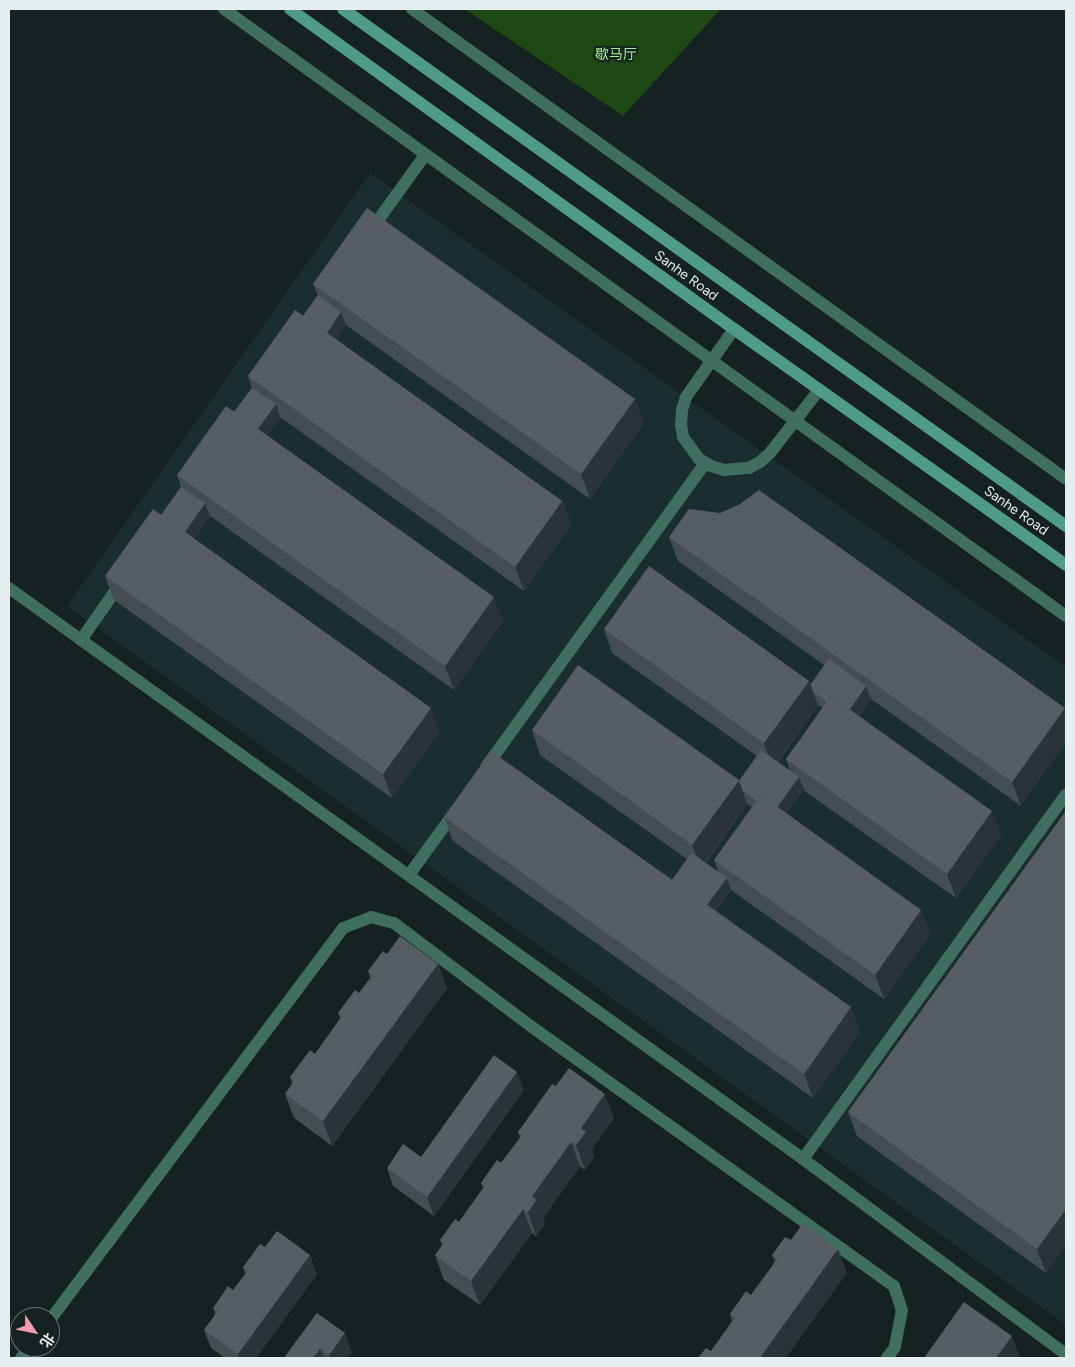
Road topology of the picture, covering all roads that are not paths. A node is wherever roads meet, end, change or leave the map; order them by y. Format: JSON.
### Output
{"nodes":[{"id":1,"x":224,"y":9,"type":"edge"},
{"id":2,"x":290,"y":9,"type":"edge"},
{"id":3,"x":343,"y":9,"type":"edge"},
{"id":4,"x":412,"y":9,"type":"edge"},
{"id":5,"x":425,"y":155,"type":"junction"},
{"id":6,"x":362,"y":244,"type":"edge"},
{"id":7,"x":734,"y":329,"type":"junction"},
{"id":8,"x":713,"y":361,"type":"junction"},
{"id":9,"x":819,"y":390,"type":"junction"},
{"id":10,"x":795,"y":420,"type":"junction"},
{"id":11,"x":705,"y":463,"type":"junction"},
{"id":12,"x":1066,"y":479,"type":"edge"},
{"id":13,"x":1066,"y":526,"type":"edge"},
{"id":14,"x":1066,"y":565,"type":"edge"},
{"id":15,"x":132,"y":567,"type":"edge"},
{"id":16,"x":9,"y":588,"type":"edge"},
{"id":17,"x":1066,"y":616,"type":"edge"},
{"id":18,"x":81,"y":640,"type":"junction"},
{"id":19,"x":479,"y":778,"type":"edge"},
{"id":20,"x":1066,"y":796,"type":"edge"},
{"id":21,"x":461,"y":802,"type":"edge"},
{"id":22,"x":409,"y":875,"type":"junction"},
{"id":23,"x":803,"y":1159,"type":"junction"},
{"id":24,"x":60,"y":1307,"type":"edge"},
{"id":25,"x":1065,"y":1354,"type":"edge"},
{"id":26,"x":887,"y":1358,"type":"edge"}],
"edges":[{"from":1,"to":5,"type":"street"},
{"from":2,"to":7,"type":"main road","name":"Sanhe Road"},
{"from":3,"to":13,"type":"main road","name":"Sanhe Road"},
{"from":4,"to":12,"type":"street"},
{"from":5,"to":6,"type":"street"},
{"from":5,"to":8,"type":"street"},
{"from":7,"to":8,"type":"street"},
{"from":7,"to":9,"type":"main road","name":"Sanhe Road"},
{"from":8,"to":10,"type":"street"},
{"from":8,"to":11,"type":"street"},
{"from":9,"to":10,"type":"street"},
{"from":9,"to":14,"type":"main road","name":"Sanhe Road"},
{"from":10,"to":11,"type":"street"},
{"from":10,"to":17,"type":"street"},
{"from":11,"to":19,"type":"street"},
{"from":15,"to":18,"type":"street"},
{"from":16,"to":18,"type":"street"},
{"from":18,"to":22,"type":"street"},
{"from":20,"to":23,"type":"street"},
{"from":21,"to":22,"type":"street"},
{"from":22,"to":23,"type":"street"},
{"from":23,"to":25,"type":"street"},
{"from":24,"to":26,"type":"street"}]}
